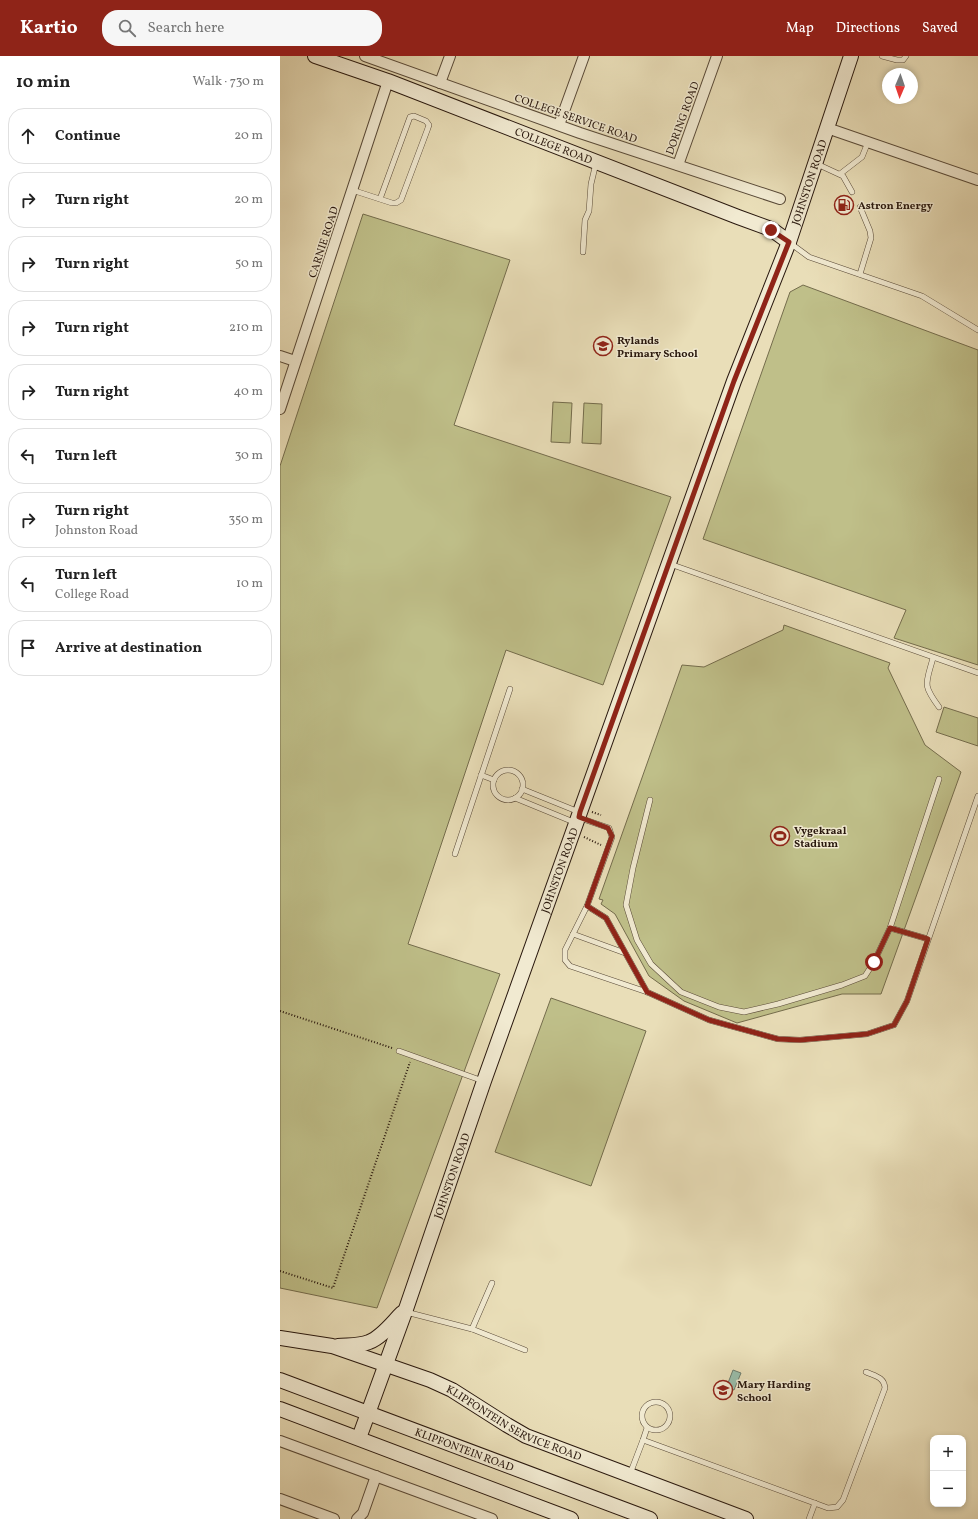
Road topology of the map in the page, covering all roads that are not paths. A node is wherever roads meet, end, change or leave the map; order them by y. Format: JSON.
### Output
{"nodes":[{"id":1,"x":315,"y":56,"type":"edge"},
{"id":2,"x":365,"y":56,"type":"edge"},
{"id":3,"x":450,"y":56,"type":"edge"},
{"id":4,"x":584,"y":56,"type":"edge"},
{"id":5,"x":717,"y":56,"type":"edge"},
{"id":6,"x":851,"y":56,"type":"edge"},
{"id":7,"x":882,"y":56,"type":"edge"},
{"id":8,"x":906,"y":56,"type":"edge"},
{"id":9,"x":388,"y":81,"type":"junction"},
{"id":10,"x":440,"y":83,"type":"junction"},
{"id":11,"x":559,"y":125,"type":"junction"},
{"id":12,"x":827,"y":128,"type":"junction"},
{"id":13,"x":868,"y":142,"type":"junction"},
{"id":14,"x":596,"y":162,"type":"junction"},
{"id":15,"x":815,"y":163,"type":"junction"},
{"id":16,"x":678,"y":165,"type":"junction"},
{"id":17,"x":840,"y":174,"type":"junction"},
{"id":18,"x":978,"y":180,"type":"edge"},
{"id":19,"x":352,"y":190,"type":"junction"},
{"id":20,"x":852,"y":192,"type":"dead end"},
{"id":21,"x":380,"y":199,"type":"junction"},
{"id":22,"x":780,"y":199,"type":"dead end"},
{"id":23,"x":860,"y":207,"type":"dead end"},
{"id":24,"x":789,"y":242,"type":"junction"},
{"id":25,"x":583,"y":252,"type":"dead end"},
{"id":26,"x":860,"y":274,"type":"junction"},
{"id":27,"x":978,"y":330,"type":"edge"},
{"id":28,"x":280,"y":356,"type":"edge"},
{"id":29,"x":295,"y":360,"type":"junction"},
{"id":30,"x":280,"y":409,"type":"edge"},
{"id":31,"x":669,"y":564,"type":"junction"},
{"id":32,"x":933,"y":658,"type":"junction"},
{"id":33,"x":978,"y":673,"type":"edge"},
{"id":34,"x":510,"y":689,"type":"dead end"},
{"id":35,"x":939,"y":707,"type":"dead end"},
{"id":36,"x":480,"y":775,"type":"junction"},
{"id":37,"x":939,"y":779,"type":"dead end"},
{"id":38,"x":494,"y":780,"type":"junction"},
{"id":39,"x":522,"y":789,"type":"junction"},
{"id":40,"x":978,"y":796,"type":"edge"},
{"id":41,"x":515,"y":798,"type":"junction"},
{"id":42,"x":650,"y":800,"type":"dead end"},
{"id":43,"x":581,"y":820,"type":"junction"},
{"id":44,"x":455,"y":854,"type":"dead end"},
{"id":45,"x":587,"y":906,"type":"junction"},
{"id":46,"x":890,"y":928,"type":"junction"},
{"id":47,"x":573,"y":934,"type":"junction"},
{"id":48,"x":928,"y":939,"type":"junction"},
{"id":49,"x":625,"y":953,"type":"junction"},
{"id":50,"x":647,"y":992,"type":"junction"},
{"id":51,"x":399,"y":1051,"type":"road end"},
{"id":52,"x":484,"y":1081,"type":"junction"},
{"id":53,"x":492,"y":1283,"type":"dead end"},
{"id":54,"x":405,"y":1310,"type":"junction"},
{"id":55,"x":472,"y":1329,"type":"junction"},
{"id":56,"x":280,"y":1338,"type":"edge"},
{"id":57,"x":332,"y":1346,"type":"junction"},
{"id":58,"x":525,"y":1350,"type":"dead end"},
{"id":59,"x":386,"y":1364,"type":"junction"},
{"id":60,"x":866,"y":1372,"type":"dead end"},
{"id":61,"x":280,"y":1380,"type":"edge"},
{"id":62,"x":280,"y":1409,"type":"edge"},
{"id":63,"x":368,"y":1413,"type":"junction"},
{"id":64,"x":647,"y":1428,"type":"junction"},
{"id":65,"x":359,"y":1438,"type":"junction"},
{"id":66,"x":280,"y":1440,"type":"edge"},
{"id":67,"x":643,"y":1440,"type":"junction"},
{"id":68,"x":376,"y":1476,"type":"junction"},
{"id":69,"x":629,"y":1476,"type":"junction"},
{"id":70,"x":280,"y":1499,"type":"edge"},
{"id":71,"x":814,"y":1503,"type":"junction"},
{"id":72,"x":334,"y":1519,"type":"edge"},
{"id":73,"x":357,"y":1519,"type":"edge"},
{"id":74,"x":492,"y":1519,"type":"edge"},
{"id":75,"x":571,"y":1519,"type":"edge"},
{"id":76,"x":650,"y":1519,"type":"edge"},
{"id":77,"x":746,"y":1519,"type":"edge"},
{"id":78,"x":809,"y":1519,"type":"edge"}],
"edges":[{"from":1,"to":9,"type":"street","name":"COLLEGE ROAD"},
{"from":2,"to":10,"type":"street","name":"COLLEGE SERVICE ROAD"},
{"from":3,"to":10,"type":"street"},
{"from":4,"to":11,"type":"street"},
{"from":5,"to":16,"type":"street","name":"DORING ROAD"},
{"from":6,"to":12,"type":"street","name":"JOHNSTON ROAD"},
{"from":7,"to":8,"type":"lane"},
{"from":9,"to":14,"type":"street","name":"COLLEGE ROAD"},
{"from":9,"to":19,"type":"street","name":"CARNIE ROAD"},
{"from":10,"to":11,"type":"street","name":"COLLEGE SERVICE ROAD"},
{"from":11,"to":16,"type":"street","name":"COLLEGE SERVICE ROAD"},
{"from":12,"to":13,"type":"street"},
{"from":12,"to":15,"type":"street","name":"JOHNSTON ROAD"},
{"from":13,"to":17,"type":"lane"},
{"from":13,"to":18,"type":"street"},
{"from":14,"to":24,"type":"street","name":"COLLEGE ROAD"},
{"from":14,"to":25,"type":"lane"},
{"from":15,"to":17,"type":"lane"},
{"from":15,"to":24,"type":"street","name":"JOHNSTON ROAD"},
{"from":16,"to":22,"type":"street","name":"COLLEGE SERVICE ROAD"},
{"from":17,"to":20,"type":"lane"},
{"from":19,"to":21,"type":"lane"},
{"from":19,"to":29,"type":"street","name":"CARNIE ROAD"},
{"from":21,"to":21,"type":"lane"},
{"from":23,"to":26,"type":"lane"},
{"from":24,"to":26,"type":"lane"},
{"from":24,"to":31,"type":"street","name":"JOHNSTON ROAD"},
{"from":26,"to":27,"type":"lane"},
{"from":28,"to":29,"type":"street"},
{"from":29,"to":30,"type":"street","name":"CARNIE ROAD"},
{"from":31,"to":32,"type":"lane"},
{"from":31,"to":43,"type":"street","name":"JOHNSTON ROAD"},
{"from":32,"to":33,"type":"lane"},
{"from":32,"to":35,"type":"lane"},
{"from":34,"to":36,"type":"lane"},
{"from":36,"to":38,"type":"lane"},
{"from":36,"to":44,"type":"lane"},
{"from":37,"to":46,"type":"lane"},
{"from":38,"to":39,"type":"lane"},
{"from":38,"to":41,"type":"lane"},
{"from":39,"to":41,"type":"lane"},
{"from":39,"to":43,"type":"lane"},
{"from":40,"to":48,"type":"lane"},
{"from":41,"to":43,"type":"lane"},
{"from":42,"to":46,"type":"lane"},
{"from":43,"to":45,"type":"lane"},
{"from":43,"to":52,"type":"street","name":"JOHNSTON ROAD"},
{"from":45,"to":47,"type":"lane"},
{"from":45,"to":49,"type":"lane"},
{"from":46,"to":48,"type":"lane"},
{"from":47,"to":49,"type":"lane"},
{"from":47,"to":50,"type":"lane"},
{"from":48,"to":50,"type":"lane"},
{"from":49,"to":50,"type":"lane"},
{"from":51,"to":52,"type":"lane"},
{"from":52,"to":54,"type":"street","name":"JOHNSTON ROAD"},
{"from":53,"to":55,"type":"lane"},
{"from":54,"to":55,"type":"lane"},
{"from":54,"to":57,"type":"street"},
{"from":54,"to":59,"type":"street","name":"JOHNSTON ROAD"},
{"from":55,"to":58,"type":"lane"},
{"from":56,"to":57,"type":"street","name":"KLIPFONTEIN SERVICE ROAD"},
{"from":57,"to":59,"type":"street","name":"KLIPFONTEIN SERVICE ROAD"},
{"from":59,"to":63,"type":"street","name":"JOHNSTON ROAD"},
{"from":59,"to":69,"type":"street","name":"KLIPFONTEIN SERVICE ROAD"},
{"from":60,"to":71,"type":"lane"},
{"from":61,"to":63,"type":"street","name":"KLIPFONTEIN ROAD"},
{"from":62,"to":65,"type":"street"},
{"from":63,"to":65,"type":"street","name":"JOHNSTON ROAD"},
{"from":63,"to":76,"type":"street","name":"KLIPFONTEIN ROAD"},
{"from":64,"to":64,"type":"lane"},
{"from":64,"to":67,"type":"lane"},
{"from":65,"to":75,"type":"street"},
{"from":66,"to":68,"type":"street"},
{"from":67,"to":69,"type":"lane"},
{"from":67,"to":71,"type":"lane"},
{"from":68,"to":73,"type":"street"},
{"from":68,"to":74,"type":"street"},
{"from":69,"to":77,"type":"street","name":"KLIPFONTEIN SERVICE ROAD"},
{"from":70,"to":72,"type":"street"},
{"from":71,"to":78,"type":"lane"}]}
